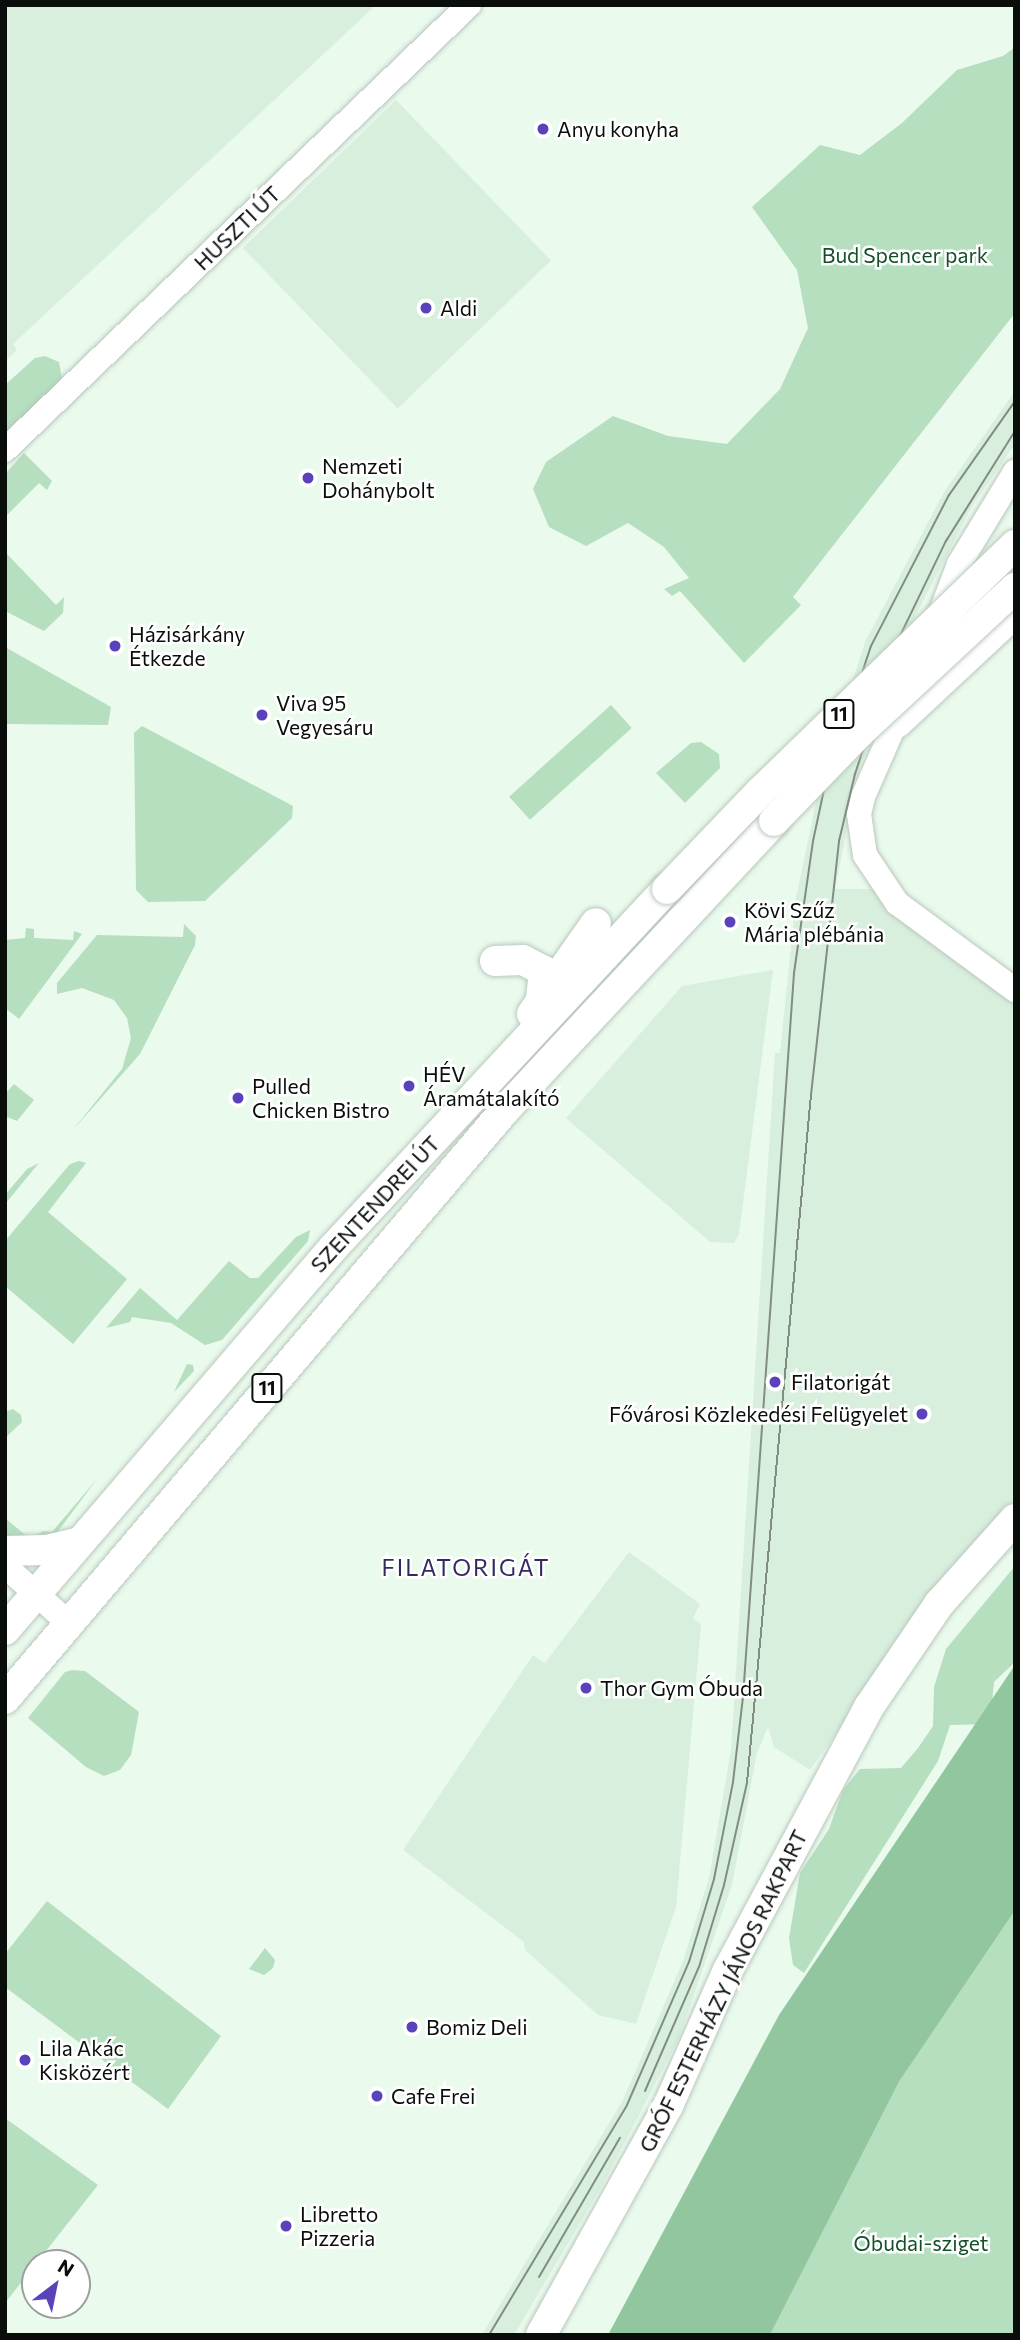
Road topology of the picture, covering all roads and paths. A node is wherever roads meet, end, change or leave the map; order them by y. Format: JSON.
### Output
{"nodes":[{"id":1,"x":469,"y":5,"type":"edge"},
{"id":2,"x":5,"y":450,"type":"edge"},
{"id":3,"x":1015,"y":472,"type":"edge"},
{"id":4,"x":1015,"y":545,"type":"edge"},
{"id":5,"x":1015,"y":588,"type":"edge"},
{"id":6,"x":1015,"y":617,"type":"edge"},
{"id":7,"x":938,"y":618,"type":"junction"},
{"id":8,"x":987,"y":643,"type":"junction"},
{"id":9,"x":896,"y":728,"type":"junction"},
{"id":10,"x":596,"y":923,"type":"dead end"},
{"id":11,"x":495,"y":961,"type":"dead end"},
{"id":12,"x":1015,"y":990,"type":"edge"},
{"id":13,"x":541,"y":1000,"type":"junction"},
{"id":14,"x":515,"y":1055,"type":"junction"},
{"id":15,"x":1015,"y":1519,"type":"edge"},
{"id":16,"x":80,"y":1542,"type":"junction"},
{"id":17,"x":5,"y":1551,"type":"edge"},
{"id":18,"x":5,"y":1566,"type":"edge"},
{"id":19,"x":37,"y":1594,"type":"junction"},
{"id":20,"x":71,"y":1625,"type":"junction"},
{"id":21,"x":5,"y":1630,"type":"edge"},
{"id":22,"x":5,"y":1699,"type":"edge"},
{"id":23,"x":541,"y":2335,"type":"edge"}],
"edges":[{"from":1,"to":2,"type":"street","name":"HUSZTI ÚT"},
{"from":3,"to":7,"type":"street"},
{"from":4,"to":14,"type":"main road","name":"SZENTENDREI ÚT","number":"11","bridge":true},
{"from":5,"to":20,"type":"main road","name":"SZENTENDREI ÚT","number":"11","bridge":true},
{"from":6,"to":8,"type":"street"},
{"from":7,"to":8,"type":"street"},
{"from":7,"to":9,"type":"street"},
{"from":8,"to":9,"type":"street"},
{"from":9,"to":12,"type":"street"},
{"from":10,"to":13,"type":"main road"},
{"from":11,"to":13,"type":"main road"},
{"from":13,"to":14,"type":"main road"},
{"from":14,"to":16,"type":"main road","name":"SZENTENDREI ÚT","number":"11"},
{"from":15,"to":23,"type":"main road","name":"GRÓF ESTERHÁZY JÁNOS RAKPART"},
{"from":16,"to":17,"type":"main road"},
{"from":16,"to":19,"type":"main road","name":"SZENTENDREI ÚT","number":"11"},
{"from":18,"to":19,"type":"street"},
{"from":19,"to":20,"type":"street"},
{"from":19,"to":21,"type":"main road","name":"SZENTENDREI ÚT","number":"11"},
{"from":20,"to":22,"type":"main road","name":"SZENTENDREI ÚT","number":"11"}]}
